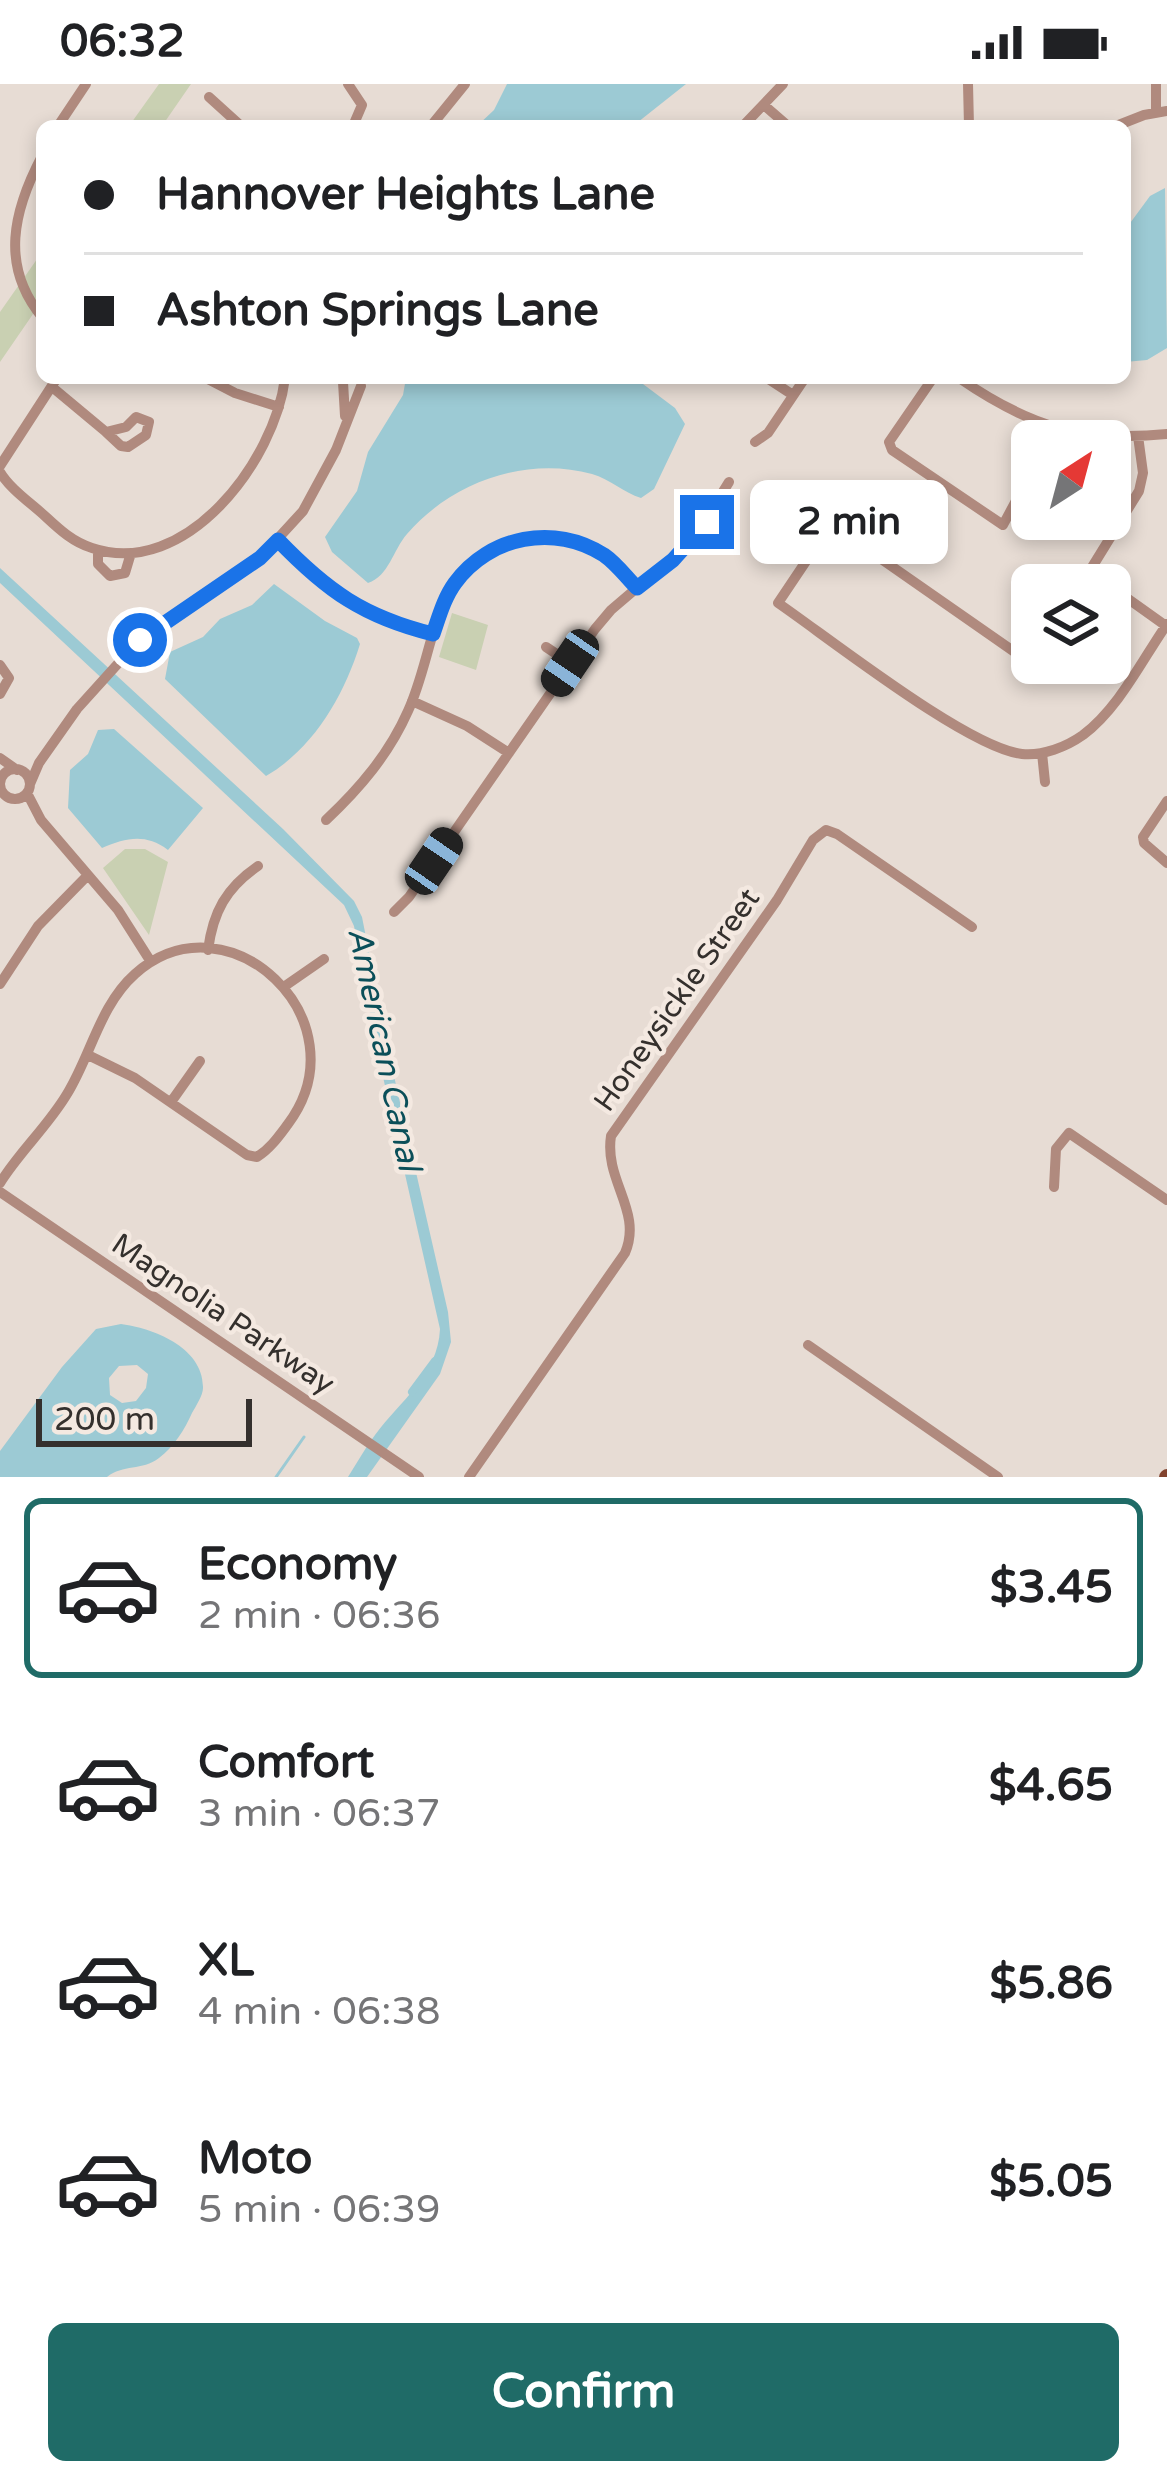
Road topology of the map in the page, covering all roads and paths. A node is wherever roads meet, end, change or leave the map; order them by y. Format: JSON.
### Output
{"nodes":[{"id":1,"x":86,"y":84,"type":"edge"},
{"id":2,"x":348,"y":84,"type":"edge"},
{"id":3,"x":783,"y":84,"type":"edge"},
{"id":4,"x":968,"y":84,"type":"edge"},
{"id":5,"x":1156,"y":84,"type":"edge"},
{"id":6,"x":458,"y":86,"type":"edge"},
{"id":7,"x":209,"y":98,"type":"dead end"},
{"id":8,"x":765,"y":106,"type":"junction"},
{"id":9,"x":1161,"y":111,"type":"edge"},
{"id":10,"x":62,"y":120,"type":"edge"},
{"id":11,"x":234,"y":120,"type":"edge"},
{"id":12,"x":356,"y":120,"type":"edge"},
{"id":13,"x":435,"y":120,"type":"edge"},
{"id":14,"x":750,"y":120,"type":"edge"},
{"id":15,"x":781,"y":120,"type":"edge"},
{"id":16,"x":969,"y":120,"type":"edge"},
{"id":17,"x":1131,"y":121,"type":"edge"},
{"id":18,"x":36,"y":169,"type":"edge"},
{"id":19,"x":5,"y":252,"type":"edge"},
{"id":20,"x":36,"y":308,"type":"edge"},
{"id":21,"x":54,"y":384,"type":"edge"},
{"id":22,"x":56,"y":384,"type":"edge"},
{"id":23,"x":218,"y":384,"type":"edge"},
{"id":24,"x":284,"y":384,"type":"edge"},
{"id":25,"x":341,"y":384,"type":"edge"},
{"id":26,"x":363,"y":384,"type":"edge"},
{"id":27,"x":776,"y":384,"type":"edge"},
{"id":28,"x":801,"y":384,"type":"edge"},
{"id":29,"x":929,"y":384,"type":"edge"},
{"id":30,"x":967,"y":384,"type":"edge"},
{"id":31,"x":793,"y":395,"type":"junction"},
{"id":32,"x":279,"y":406,"type":"junction"},
{"id":33,"x":1031,"y":420,"type":"edge"},
{"id":34,"x":344,"y":425,"type":"junction"},
{"id":35,"x":106,"y":432,"type":"dead end"},
{"id":36,"x":1167,"y":434,"type":"edge"},
{"id":37,"x":1131,"y":436,"type":"edge"},
{"id":38,"x":1138,"y":436,"type":"junction"},
{"id":39,"x":755,"y":442,"type":"dead end"},
{"id":40,"x":0,"y":469,"type":"edge"},
{"id":41,"x":729,"y":482,"type":"dead end"},
{"id":42,"x":1011,"y":510,"type":"edge"},
{"id":43,"x":278,"y":540,"type":"junction"},
{"id":44,"x":98,"y":550,"type":"junction"},
{"id":45,"x":131,"y":553,"type":"junction"},
{"id":46,"x":1095,"y":564,"type":"edge"},
{"id":47,"x":637,"y":588,"type":"junction"},
{"id":48,"x":1131,"y":601,"type":"edge"},
{"id":49,"x":1166,"y":625,"type":"edge"},
{"id":50,"x":433,"y":634,"type":"junction"},
{"id":51,"x":1011,"y":644,"type":"edge"},
{"id":52,"x":545,"y":647,"type":"dead end"},
{"id":53,"x":570,"y":663,"type":"junction"},
{"id":54,"x":0,"y":665,"type":"edge"},
{"id":55,"x":0,"y":694,"type":"edge"},
{"id":56,"x":412,"y":701,"type":"junction"},
{"id":57,"x":508,"y":752,"type":"junction"},
{"id":58,"x":1042,"y":753,"type":"junction"},
{"id":59,"x":0,"y":758,"type":"edge"},
{"id":60,"x":38,"y":763,"type":"junction"},
{"id":61,"x":19,"y":770,"type":"junction"},
{"id":62,"x":1,"y":778,"type":"edge"},
{"id":63,"x":1046,"y":782,"type":"dead end"},
{"id":64,"x":28,"y":788,"type":"junction"},
{"id":65,"x":6,"y":797,"type":"edge"},
{"id":66,"x":1167,"y":802,"type":"edge"},
{"id":67,"x":40,"y":820,"type":"junction"},
{"id":68,"x":326,"y":820,"type":"dead end"},
{"id":69,"x":1167,"y":862,"type":"edge"},
{"id":70,"x":258,"y":866,"type":"dead end"},
{"id":71,"x":88,"y":875,"type":"junction"},
{"id":72,"x":394,"y":912,"type":"dead end"},
{"id":73,"x":972,"y":927,"type":"dead end"},
{"id":74,"x":208,"y":950,"type":"junction"},
{"id":75,"x":324,"y":959,"type":"dead end"},
{"id":76,"x":151,"y":962,"type":"junction"},
{"id":77,"x":0,"y":984,"type":"edge"},
{"id":78,"x":285,"y":986,"type":"junction"},
{"id":79,"x":88,"y":1055,"type":"junction"},
{"id":80,"x":200,"y":1061,"type":"dead end"},
{"id":81,"x":171,"y":1102,"type":"junction"},
{"id":82,"x":0,"y":1183,"type":"edge"},
{"id":83,"x":1054,"y":1186,"type":"dead end"},
{"id":84,"x":0,"y":1192,"type":"edge"},
{"id":85,"x":1167,"y":1200,"type":"edge"},
{"id":86,"x":808,"y":1345,"type":"dead end"},
{"id":87,"x":419,"y":1477,"type":"edge"},
{"id":88,"x":469,"y":1477,"type":"edge"},
{"id":89,"x":998,"y":1477,"type":"edge"}],
"edges":[{"from":1,"to":10,"type":"street"},
{"from":2,"to":12,"type":"street"},
{"from":3,"to":8,"type":"street"},
{"from":4,"to":16,"type":"street"},
{"from":5,"to":9,"type":"street"},
{"from":6,"to":13,"type":"street"},
{"from":7,"to":11,"type":"street"},
{"from":8,"to":14,"type":"street"},
{"from":8,"to":15,"type":"street"},
{"from":9,"to":17,"type":"street"},
{"from":18,"to":19,"type":"street"},
{"from":19,"to":20,"type":"street"},
{"from":21,"to":40,"type":"street"},
{"from":22,"to":35,"type":"street"},
{"from":23,"to":32,"type":"street"},
{"from":24,"to":32,"type":"street"},
{"from":25,"to":34,"type":"street"},
{"from":26,"to":34,"type":"street"},
{"from":27,"to":31,"type":"street"},
{"from":28,"to":31,"type":"street"},
{"from":29,"to":42,"type":"street"},
{"from":30,"to":33,"type":"street"},
{"from":31,"to":39,"type":"street"},
{"from":32,"to":45,"type":"street"},
{"from":34,"to":43,"type":"street"},
{"from":36,"to":38,"type":"street"},
{"from":37,"to":38,"type":"street"},
{"from":38,"to":46,"type":"street"},
{"from":40,"to":44,"type":"street"},
{"from":41,"to":47,"type":"street"},
{"from":43,"to":50,"type":"street"},
{"from":43,"to":60,"type":"street"},
{"from":44,"to":45,"type":"street"},
{"from":44,"to":45,"type":"street"},
{"from":47,"to":50,"type":"street"},
{"from":47,"to":53,"type":"street"},
{"from":48,"to":49,"type":"street"},
{"from":49,"to":58,"type":"street"},
{"from":50,"to":56,"type":"street"},
{"from":51,"to":58,"type":"street"},
{"from":52,"to":53,"type":"street"},
{"from":53,"to":57,"type":"street"},
{"from":54,"to":55,"type":"street"},
{"from":56,"to":57,"type":"street"},
{"from":56,"to":68,"type":"street"},
{"from":57,"to":72,"type":"street"},
{"from":58,"to":63,"type":"street"},
{"from":59,"to":61,"type":"street"},
{"from":60,"to":61,"type":"street"},
{"from":60,"to":64,"type":"street"},
{"from":61,"to":62,"type":"street"},
{"from":61,"to":64,"type":"street"},
{"from":62,"to":65,"type":"street"},
{"from":64,"to":65,"type":"street"},
{"from":64,"to":67,"type":"street"},
{"from":65,"to":67,"type":"street"},
{"from":66,"to":69,"type":"street"},
{"from":67,"to":71,"type":"street"},
{"from":70,"to":74,"type":"street"},
{"from":71,"to":76,"type":"street"},
{"from":71,"to":77,"type":"street"},
{"from":73,"to":88,"type":"street","name":"Honeysickle Street"},
{"from":74,"to":76,"type":"street"},
{"from":74,"to":78,"type":"street"},
{"from":75,"to":78,"type":"street"},
{"from":76,"to":79,"type":"street"},
{"from":78,"to":81,"type":"street"},
{"from":79,"to":81,"type":"street"},
{"from":79,"to":82,"type":"street"},
{"from":80,"to":81,"type":"street"},
{"from":83,"to":85,"type":"street"},
{"from":84,"to":87,"type":"street","name":"Magnolia Parkway"},
{"from":86,"to":89,"type":"street"}]}
